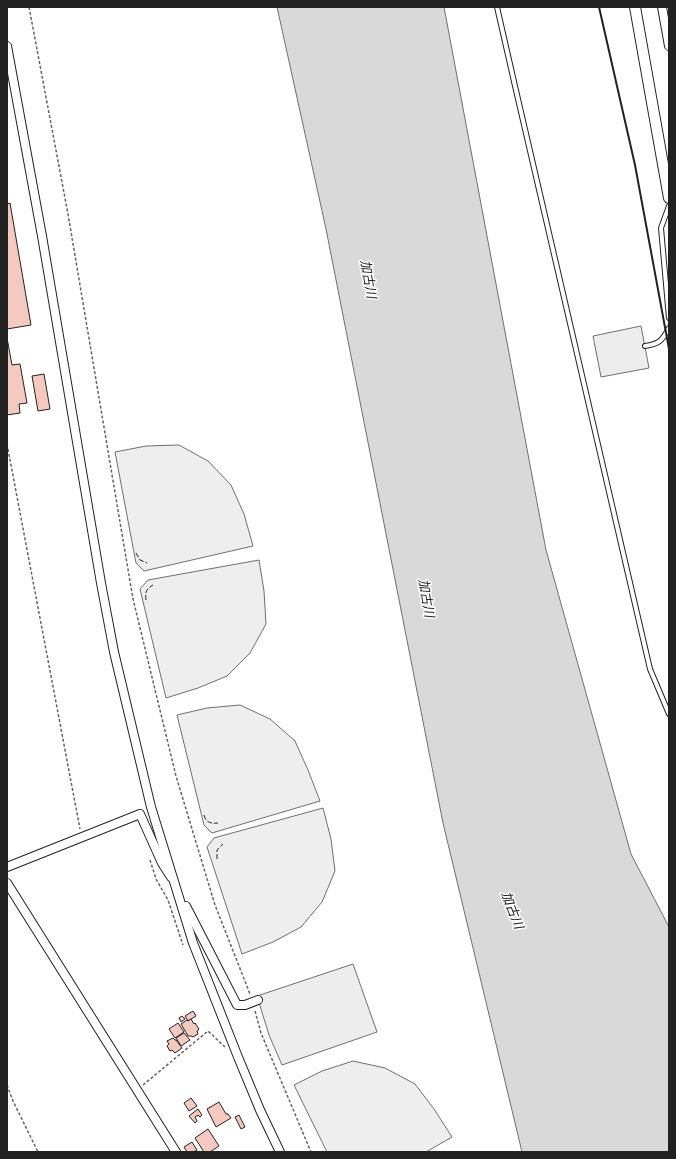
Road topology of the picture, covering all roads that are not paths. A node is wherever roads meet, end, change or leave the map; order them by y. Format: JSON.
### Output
{"nodes":[{"id":1,"x":498,"y":7,"type":"edge"},
{"id":2,"x":635,"y":7,"type":"edge"},
{"id":3,"x":662,"y":7,"type":"edge"},
{"id":4,"x":7,"y":46,"type":"edge"},
{"id":5,"x":669,"y":46,"type":"edge"},
{"id":6,"x":669,"y":198,"type":"edge"},
{"id":7,"x":669,"y":206,"type":"edge"},
{"id":8,"x":669,"y":318,"type":"edge"},
{"id":9,"x":669,"y":328,"type":"edge"},
{"id":10,"x":645,"y":346,"type":"dead end"},
{"id":11,"x":669,"y":714,"type":"edge"},
{"id":12,"x":7,"y":867,"type":"edge"},
{"id":13,"x":7,"y":883,"type":"edge"},
{"id":14,"x":176,"y":885,"type":"junction"},
{"id":15,"x":255,"y":1002,"type":"road end"},
{"id":16,"x":176,"y":1152,"type":"edge"},
{"id":17,"x":280,"y":1152,"type":"edge"}],
"edges":[{"from":1,"to":11,"type":"lane"},
{"from":2,"to":6,"type":"street"},
{"from":3,"to":5,"type":"street"},
{"from":4,"to":14,"type":"street"},
{"from":7,"to":8,"type":"lane"},
{"from":9,"to":10,"type":"lane"},
{"from":12,"to":14,"type":"street"},
{"from":13,"to":16,"type":"street"},
{"from":14,"to":15,"type":"street"},
{"from":14,"to":17,"type":"street"}]}
